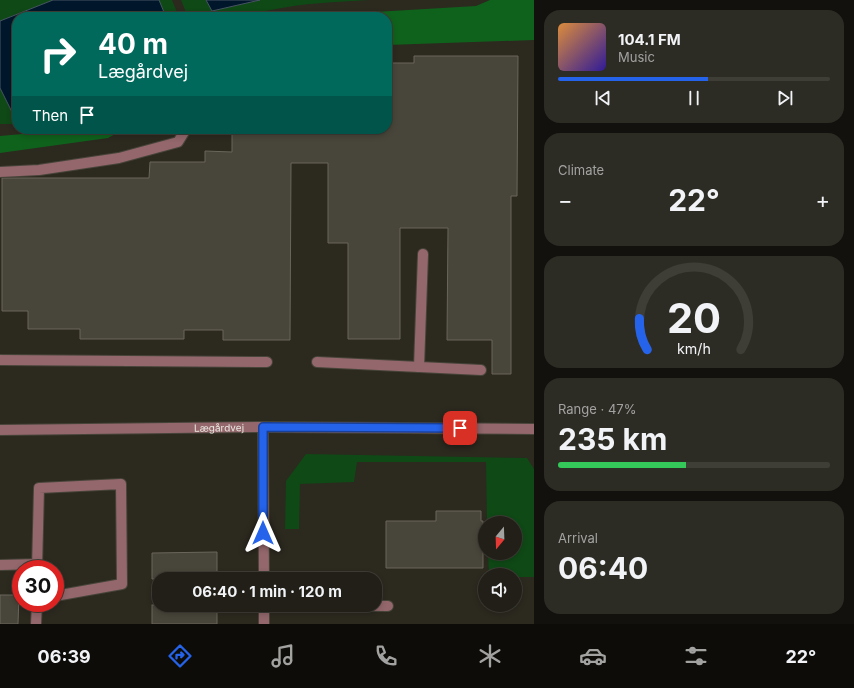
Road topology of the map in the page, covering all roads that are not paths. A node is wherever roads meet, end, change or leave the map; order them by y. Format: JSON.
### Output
{"nodes":[{"id":1,"x":183,"y":134,"type":"edge"},
{"id":2,"x":0,"y":172,"type":"edge"},
{"id":3,"x":423,"y":254,"type":"dead end"},
{"id":4,"x":0,"y":360,"type":"edge"},
{"id":5,"x":267,"y":362,"type":"dead end"},
{"id":6,"x":316,"y":362,"type":"dead end"},
{"id":7,"x":419,"y":368,"type":"junction"},
{"id":8,"x":481,"y":370,"type":"dead end"},
{"id":9,"x":263,"y":427,"type":"junction"},
{"id":10,"x":534,"y":429,"type":"edge"},
{"id":11,"x":0,"y":430,"type":"edge"},
{"id":12,"x":37,"y":560,"type":"edge"},
{"id":13,"x":0,"y":565,"type":"edge"},
{"id":14,"x":12,"y":565,"type":"edge"},
{"id":15,"x":264,"y":572,"type":"edge"},
{"id":16,"x":64,"y":594,"type":"edge"},
{"id":17,"x":382,"y":606,"type":"edge"},
{"id":18,"x":388,"y":606,"type":"dead end"},
{"id":19,"x":37,"y":612,"type":"edge"},
{"id":20,"x":264,"y":612,"type":"edge"},
{"id":21,"x":36,"y":624,"type":"edge"},
{"id":22,"x":264,"y":624,"type":"edge"}],
"edges":[{"from":1,"to":2,"type":"street"},
{"from":3,"to":7,"type":"street"},
{"from":4,"to":5,"type":"street"},
{"from":6,"to":7,"type":"street"},
{"from":7,"to":8,"type":"street"},
{"from":9,"to":10,"type":"street","name":"Lægårdvej"},
{"from":9,"to":11,"type":"street","name":"Lægårdvej"},
{"from":9,"to":15,"type":"street"},
{"from":12,"to":16,"type":"street"},
{"from":13,"to":14,"type":"street"},
{"from":17,"to":18,"type":"street"},
{"from":19,"to":21,"type":"street"},
{"from":20,"to":22,"type":"street"}]}
